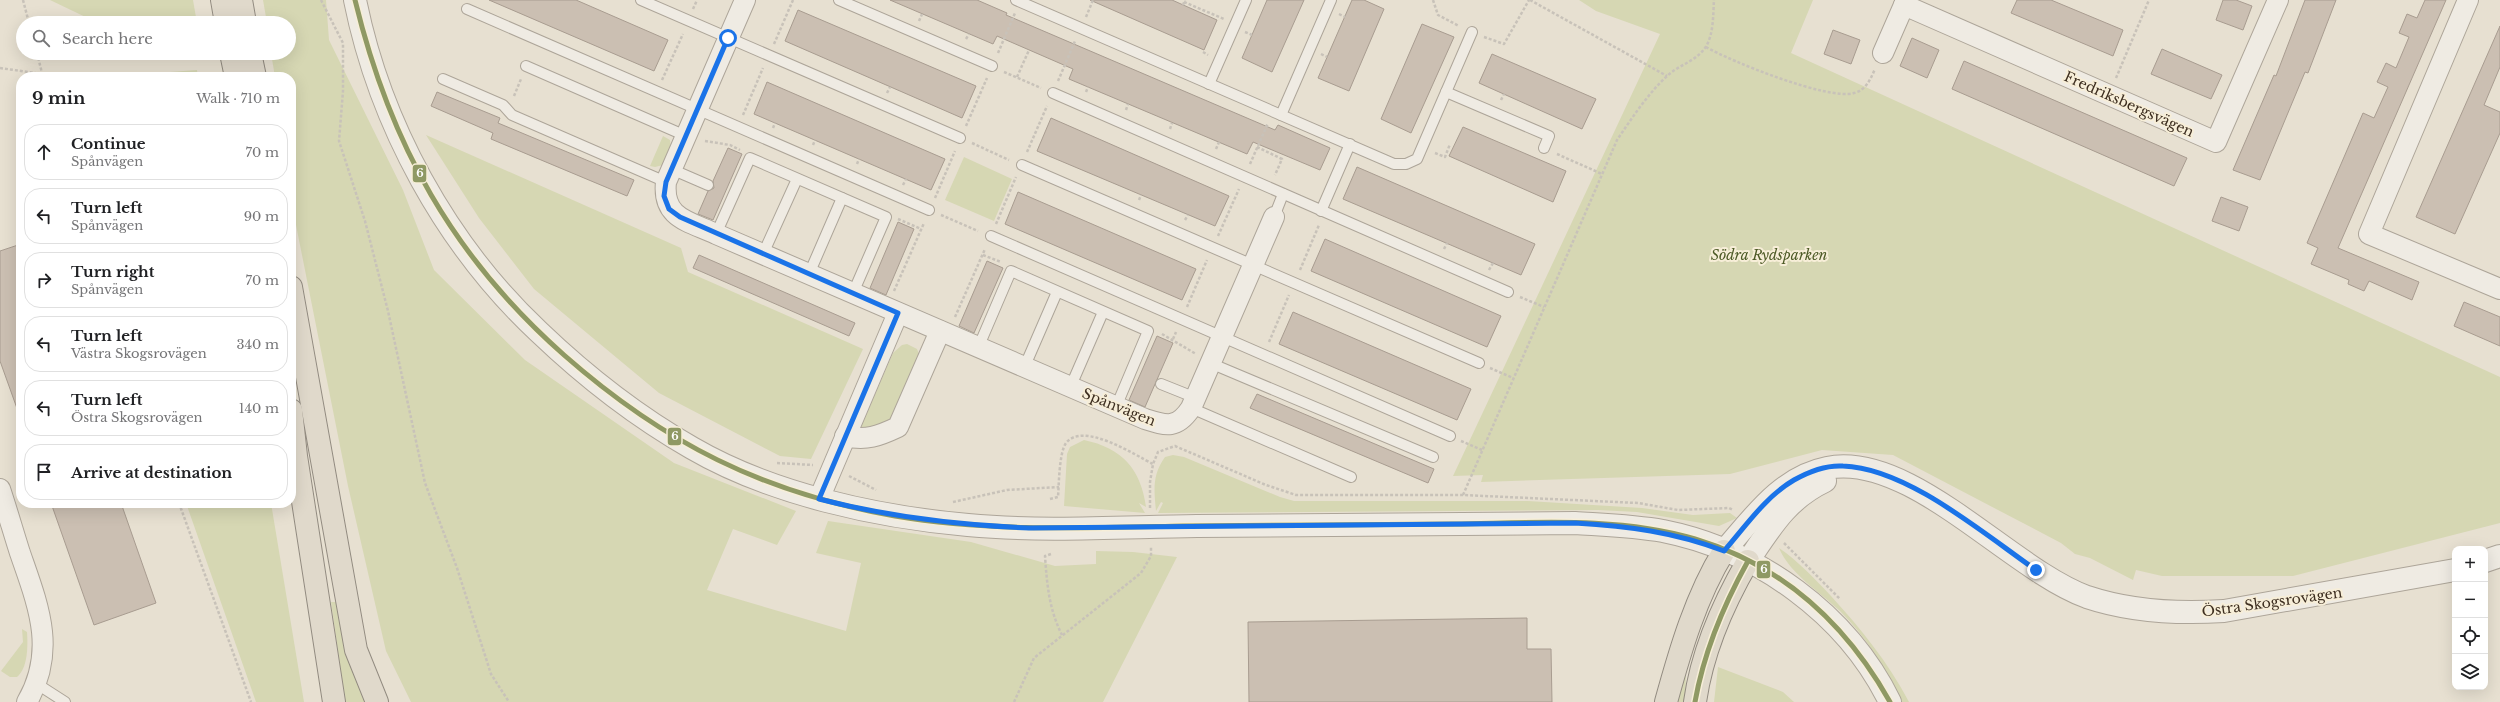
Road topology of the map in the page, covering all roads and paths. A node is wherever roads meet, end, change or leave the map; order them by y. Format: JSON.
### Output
{"nodes":[{"id":1,"x":23,"y":0,"type":"edge"},
{"id":2,"x":222,"y":0,"type":"edge"},
{"id":3,"x":241,"y":0,"type":"edge"},
{"id":4,"x":322,"y":0,"type":"edge"},
{"id":5,"x":355,"y":0,"type":"edge"},
{"id":6,"x":641,"y":0,"type":"edge"},
{"id":7,"x":697,"y":0,"type":"edge"},
{"id":8,"x":744,"y":0,"type":"edge"},
{"id":9,"x":793,"y":0,"type":"edge"},
{"id":10,"x":839,"y":0,"type":"edge"},
{"id":11,"x":1016,"y":0,"type":"edge"},
{"id":12,"x":1331,"y":0,"type":"edge"},
{"id":13,"x":1530,"y":0,"type":"edge"},
{"id":14,"x":1714,"y":0,"type":"edge"},
{"id":15,"x":2149,"y":0,"type":"edge"},
{"id":16,"x":2278,"y":0,"type":"edge"},
{"id":17,"x":2468,"y":0,"type":"edge"},
{"id":18,"x":1243,"y":1,"type":"edge"},
{"id":19,"x":1184,"y":2,"type":"edge"},
{"id":20,"x":1905,"y":3,"type":"edge"},
{"id":21,"x":467,"y":9,"type":"dead end"},
{"id":22,"x":27,"y":16,"type":"edge"},
{"id":23,"x":225,"y":16,"type":"edge"},
{"id":24,"x":244,"y":16,"type":"edge"},
{"id":25,"x":688,"y":20,"type":"junction"},
{"id":26,"x":1236,"y":24,"type":"junction"},
{"id":27,"x":1472,"y":32,"type":"dead end"},
{"id":28,"x":728,"y":38,"type":"junction"},
{"id":29,"x":1706,"y":47,"type":"junction"},
{"id":30,"x":1029,"y":50,"type":"dead end"},
{"id":31,"x":1883,"y":53,"type":"joint"},
{"id":32,"x":769,"y":56,"type":"junction"},
{"id":33,"x":39,"y":60,"type":"edge"},
{"id":34,"x":232,"y":60,"type":"edge"},
{"id":35,"x":251,"y":60,"type":"edge"},
{"id":36,"x":526,"y":66,"type":"dead end"},
{"id":37,"x":992,"y":66,"type":"joint"},
{"id":38,"x":0,"y":68,"type":"edge"},
{"id":39,"x":21,"y":72,"type":"edge"},
{"id":40,"x":41,"y":72,"type":"edge"},
{"id":41,"x":235,"y":72,"type":"edge"},
{"id":42,"x":254,"y":72,"type":"edge"},
{"id":43,"x":1667,"y":76,"type":"junction"},
{"id":44,"x":1017,"y":77,"type":"junction"},
{"id":45,"x":443,"y":80,"type":"dead end"},
{"id":46,"x":1209,"y":84,"type":"junction"},
{"id":47,"x":657,"y":91,"type":"junction"},
{"id":48,"x":1446,"y":92,"type":"junction"},
{"id":49,"x":1053,"y":93,"type":"joint"},
{"id":50,"x":2108,"y":95,"type":"junction"},
{"id":51,"x":697,"y":109,"type":"junction"},
{"id":52,"x":1277,"y":113,"type":"junction"},
{"id":53,"x":738,"y":127,"type":"junction"},
{"id":54,"x":686,"y":136,"type":"junction"},
{"id":55,"x":960,"y":138,"type":"joint"},
{"id":56,"x":1350,"y":144,"type":"junction"},
{"id":57,"x":1450,"y":144,"type":"dead end"},
{"id":58,"x":730,"y":145,"type":"junction"},
{"id":59,"x":1257,"y":147,"type":"junction"},
{"id":60,"x":1422,"y":148,"type":"junction"},
{"id":61,"x":1544,"y":148,"type":"dead end"},
{"id":62,"x":750,"y":158,"type":"junction"},
{"id":63,"x":1022,"y":165,"type":"joint"},
{"id":64,"x":668,"y":176,"type":"junction"},
{"id":65,"x":1244,"y":177,"type":"junction"},
{"id":66,"x":797,"y":179,"type":"junction"},
{"id":67,"x":708,"y":185,"type":"dead end"},
{"id":68,"x":1269,"y":188,"type":"junction"},
{"id":69,"x":1283,"y":194,"type":"junction"},
{"id":70,"x":842,"y":198,"type":"junction"},
{"id":71,"x":929,"y":210,"type":"joint"},
{"id":72,"x":1321,"y":211,"type":"junction"},
{"id":73,"x":886,"y":217,"type":"junction"},
{"id":74,"x":1274,"y":217,"type":"joint"},
{"id":75,"x":921,"y":228,"type":"dead end"},
{"id":76,"x":716,"y":234,"type":"junction"},
{"id":77,"x":991,"y":236,"type":"joint"},
{"id":78,"x":1213,"y":248,"type":"junction"},
{"id":79,"x":762,"y":254,"type":"junction"},
{"id":80,"x":1253,"y":265,"type":"junction"},
{"id":81,"x":809,"y":274,"type":"junction"},
{"id":82,"x":2500,"y":289,"type":"edge"},
{"id":83,"x":1057,"y":292,"type":"junction"},
{"id":84,"x":1508,"y":292,"type":"joint"},
{"id":85,"x":853,"y":293,"type":"junction"},
{"id":86,"x":1544,"y":307,"type":"junction"},
{"id":87,"x":1103,"y":312,"type":"junction"},
{"id":88,"x":898,"y":313,"type":"junction"},
{"id":89,"x":296,"y":314,"type":"edge"},
{"id":90,"x":1182,"y":319,"type":"junction"},
{"id":91,"x":940,"y":331,"type":"junction"},
{"id":92,"x":1148,"y":331,"type":"junction"},
{"id":93,"x":1222,"y":337,"type":"junction"},
{"id":94,"x":1173,"y":339,"type":"junction"},
{"id":95,"x":978,"y":348,"type":"junction"},
{"id":96,"x":1210,"y":363,"type":"junction"},
{"id":97,"x":1479,"y":363,"type":"joint"},
{"id":98,"x":1024,"y":368,"type":"junction"},
{"id":99,"x":1513,"y":378,"type":"junction"},
{"id":100,"x":1161,"y":384,"type":"dead end"},
{"id":101,"x":1070,"y":388,"type":"junction"},
{"id":102,"x":1193,"y":403,"type":"junction"},
{"id":103,"x":1116,"y":407,"type":"junction"},
{"id":104,"x":845,"y":436,"type":"junction"},
{"id":105,"x":1450,"y":436,"type":"joint"},
{"id":106,"x":1482,"y":450,"type":"junction"},
{"id":107,"x":296,"y":456,"type":"edge"},
{"id":108,"x":1433,"y":457,"type":"dead end"},
{"id":109,"x":775,"y":463,"type":"dead end"},
{"id":110,"x":1153,"y":464,"type":"junction"},
{"id":111,"x":830,"y":470,"type":"junction"},
{"id":112,"x":1884,"y":474,"type":"junction"},
{"id":113,"x":1351,"y":477,"type":"dead end"},
{"id":114,"x":1059,"y":487,"type":"junction"},
{"id":115,"x":0,"y":489,"type":"edge"},
{"id":116,"x":883,"y":492,"type":"dead end"},
{"id":117,"x":1463,"y":495,"type":"junction"},
{"id":118,"x":819,"y":499,"type":"junction"},
{"id":119,"x":1050,"y":499,"type":"dead end"},
{"id":120,"x":947,"y":503,"type":"dead end"},
{"id":121,"x":181,"y":508,"type":"edge"},
{"id":122,"x":1150,"y":508,"type":"dead end"},
{"id":123,"x":1736,"y":511,"type":"dead end"},
{"id":124,"x":1151,"y":541,"type":"dead end"},
{"id":125,"x":1724,"y":551,"type":"junction"},
{"id":126,"x":1051,"y":554,"type":"dead end"},
{"id":127,"x":2500,"y":556,"type":"edge"},
{"id":128,"x":2488,"y":560,"type":"edge"},
{"id":129,"x":1748,"y":561,"type":"junction"},
{"id":130,"x":2452,"y":571,"type":"edge"},
{"id":131,"x":1062,"y":635,"type":"junction"},
{"id":132,"x":37,"y":684,"type":"junction"},
{"id":133,"x":27,"y":702,"type":"edge"},
{"id":134,"x":65,"y":702,"type":"edge"},
{"id":135,"x":251,"y":702,"type":"edge"},
{"id":136,"x":334,"y":702,"type":"edge"},
{"id":137,"x":377,"y":702,"type":"edge"},
{"id":138,"x":509,"y":702,"type":"edge"},
{"id":139,"x":1014,"y":702,"type":"edge"},
{"id":140,"x":1666,"y":702,"type":"edge"},
{"id":141,"x":1695,"y":702,"type":"edge"},
{"id":142,"x":1890,"y":702,"type":"edge"}],
"edges":[{"from":1,"to":22,"type":"path"},
{"from":2,"to":23,"type":"highway"},
{"from":3,"to":24,"type":"highway"},
{"from":4,"to":138,"type":"path"},
{"from":5,"to":118,"type":"street"},
{"from":6,"to":25,"type":"lane"},
{"from":7,"to":25,"type":"path"},
{"from":8,"to":28,"type":"street","name":"Spånvägen"},
{"from":9,"to":32,"type":"path"},
{"from":10,"to":37,"type":"lane"},
{"from":11,"to":46,"type":"lane"},
{"from":12,"to":52,"type":"lane"},
{"from":13,"to":43,"type":"path"},
{"from":14,"to":29,"type":"path"},
{"from":15,"to":50,"type":"path"},
{"from":16,"to":50,"type":"street","name":"Fredriksbergsvägen"},
{"from":17,"to":82,"type":"street"},
{"from":18,"to":26,"type":"lane"},
{"from":19,"to":26,"type":"path"},
{"from":20,"to":31,"type":"street"},
{"from":20,"to":50,"type":"street","name":"Fredriksbergsvägen"},
{"from":21,"to":47,"type":"lane"},
{"from":25,"to":28,"type":"lane"},
{"from":25,"to":47,"type":"path"},
{"from":26,"to":46,"type":"lane"},
{"from":27,"to":48,"type":"lane"},
{"from":28,"to":32,"type":"lane"},
{"from":28,"to":51,"type":"street","name":"Spånvägen"},
{"from":29,"to":31,"type":"path"},
{"from":29,"to":43,"type":"path"},
{"from":30,"to":44,"type":"path"},
{"from":32,"to":53,"type":"path"},
{"from":32,"to":55,"type":"lane"},
{"from":33,"to":40,"type":"path"},
{"from":34,"to":41,"type":"highway"},
{"from":35,"to":42,"type":"highway"},
{"from":36,"to":54,"type":"lane"},
{"from":37,"to":44,"type":"path"},
{"from":38,"to":39,"type":"path"},
{"from":43,"to":86,"type":"path"},
{"from":44,"to":49,"type":"path"},
{"from":45,"to":64,"type":"lane"},
{"from":46,"to":52,"type":"lane"},
{"from":47,"to":51,"type":"lane"},
{"from":48,"to":60,"type":"lane"},
{"from":48,"to":61,"type":"lane"},
{"from":49,"to":65,"type":"lane"},
{"from":51,"to":53,"type":"lane"},
{"from":51,"to":54,"type":"street","name":"Spånvägen"},
{"from":52,"to":56,"type":"lane"},
{"from":52,"to":59,"type":"path"},
{"from":53,"to":58,"type":"path"},
{"from":53,"to":71,"type":"lane"},
{"from":54,"to":58,"type":"path"},
{"from":54,"to":64,"type":"street","name":"Spånvägen"},
{"from":55,"to":63,"type":"path"},
{"from":56,"to":60,"type":"lane"},
{"from":56,"to":72,"type":"lane"},
{"from":57,"to":60,"type":"path"},
{"from":58,"to":62,"type":"path"},
{"from":59,"to":65,"type":"path"},
{"from":59,"to":68,"type":"path"},
{"from":62,"to":66,"type":"lane"},
{"from":62,"to":76,"type":"lane"},
{"from":63,"to":78,"type":"lane"},
{"from":64,"to":67,"type":"lane"},
{"from":64,"to":76,"type":"street","name":"Spånvägen"},
{"from":65,"to":68,"type":"lane"},
{"from":65,"to":78,"type":"path"},
{"from":66,"to":70,"type":"lane"},
{"from":66,"to":79,"type":"lane"},
{"from":68,"to":69,"type":"lane"},
{"from":69,"to":72,"type":"lane"},
{"from":69,"to":74,"type":"lane"},
{"from":70,"to":73,"type":"lane"},
{"from":70,"to":81,"type":"lane"},
{"from":71,"to":77,"type":"path"},
{"from":72,"to":84,"type":"lane"},
{"from":73,"to":75,"type":"path"},
{"from":73,"to":85,"type":"lane"},
{"from":74,"to":80,"type":"street","name":"Spånvägen"},
{"from":76,"to":79,"type":"street","name":"Spånvägen"},
{"from":77,"to":90,"type":"lane"},
{"from":78,"to":80,"type":"lane"},
{"from":78,"to":90,"type":"path"},
{"from":79,"to":81,"type":"street","name":"Spånvägen"},
{"from":80,"to":93,"type":"street","name":"Spånvägen"},
{"from":80,"to":97,"type":"lane"},
{"from":81,"to":85,"type":"street","name":"Spånvägen"},
{"from":83,"to":87,"type":"lane"},
{"from":83,"to":95,"type":"lane"},
{"from":83,"to":98,"type":"lane"},
{"from":84,"to":86,"type":"path"},
{"from":85,"to":88,"type":"street","name":"Spånvägen"},
{"from":86,"to":99,"type":"path"},
{"from":87,"to":92,"type":"lane"},
{"from":87,"to":101,"type":"lane"},
{"from":88,"to":91,"type":"street","name":"Spånvägen"},
{"from":88,"to":104,"type":"street"},
{"from":89,"to":137,"type":"highway"},
{"from":90,"to":93,"type":"lane"},
{"from":90,"to":94,"type":"path"},
{"from":91,"to":95,"type":"street","name":"Spånvägen"},
{"from":91,"to":104,"type":"street"},
{"from":92,"to":94,"type":"path"},
{"from":92,"to":103,"type":"lane"},
{"from":93,"to":96,"type":"street","name":"Spånvägen"},
{"from":93,"to":105,"type":"lane"},
{"from":94,"to":96,"type":"path"},
{"from":95,"to":98,"type":"street","name":"Spånvägen"},
{"from":96,"to":102,"type":"street","name":"Spånvägen"},
{"from":96,"to":108,"type":"lane"},
{"from":97,"to":99,"type":"path"},
{"from":98,"to":101,"type":"street","name":"Spånvägen"},
{"from":99,"to":106,"type":"path"},
{"from":100,"to":102,"type":"lane"},
{"from":101,"to":103,"type":"street","name":"Spånvägen"},
{"from":102,"to":103,"type":"street","name":"Spånvägen"},
{"from":102,"to":113,"type":"lane"},
{"from":104,"to":111,"type":"street"},
{"from":105,"to":106,"type":"path"},
{"from":106,"to":117,"type":"path"},
{"from":107,"to":136,"type":"highway"},
{"from":109,"to":111,"type":"path"},
{"from":110,"to":114,"type":"path"},
{"from":110,"to":117,"type":"path"},
{"from":110,"to":122,"type":"path"},
{"from":111,"to":116,"type":"path"},
{"from":111,"to":118,"type":"street"},
{"from":112,"to":125,"type":"street","name":"Östra Skogsrovägen"},
{"from":112,"to":129,"type":"street","name":"Östra Skogsrovägen"},
{"from":112,"to":130,"type":"street","name":"Östra Skogsrovägen"},
{"from":114,"to":119,"type":"path"},
{"from":114,"to":120,"type":"path"},
{"from":115,"to":132,"type":"street"},
{"from":117,"to":123,"type":"path"},
{"from":118,"to":125,"type":"street"},
{"from":121,"to":135,"type":"path"},
{"from":124,"to":131,"type":"path"},
{"from":125,"to":129,"type":"street"},
{"from":125,"to":140,"type":"highway"},
{"from":126,"to":131,"type":"path"},
{"from":127,"to":128,"type":"street"},
{"from":129,"to":141,"type":"highway"},
{"from":129,"to":142,"type":"street"},
{"from":131,"to":139,"type":"path"},
{"from":132,"to":133,"type":"street"},
{"from":132,"to":134,"type":"lane"}]}
